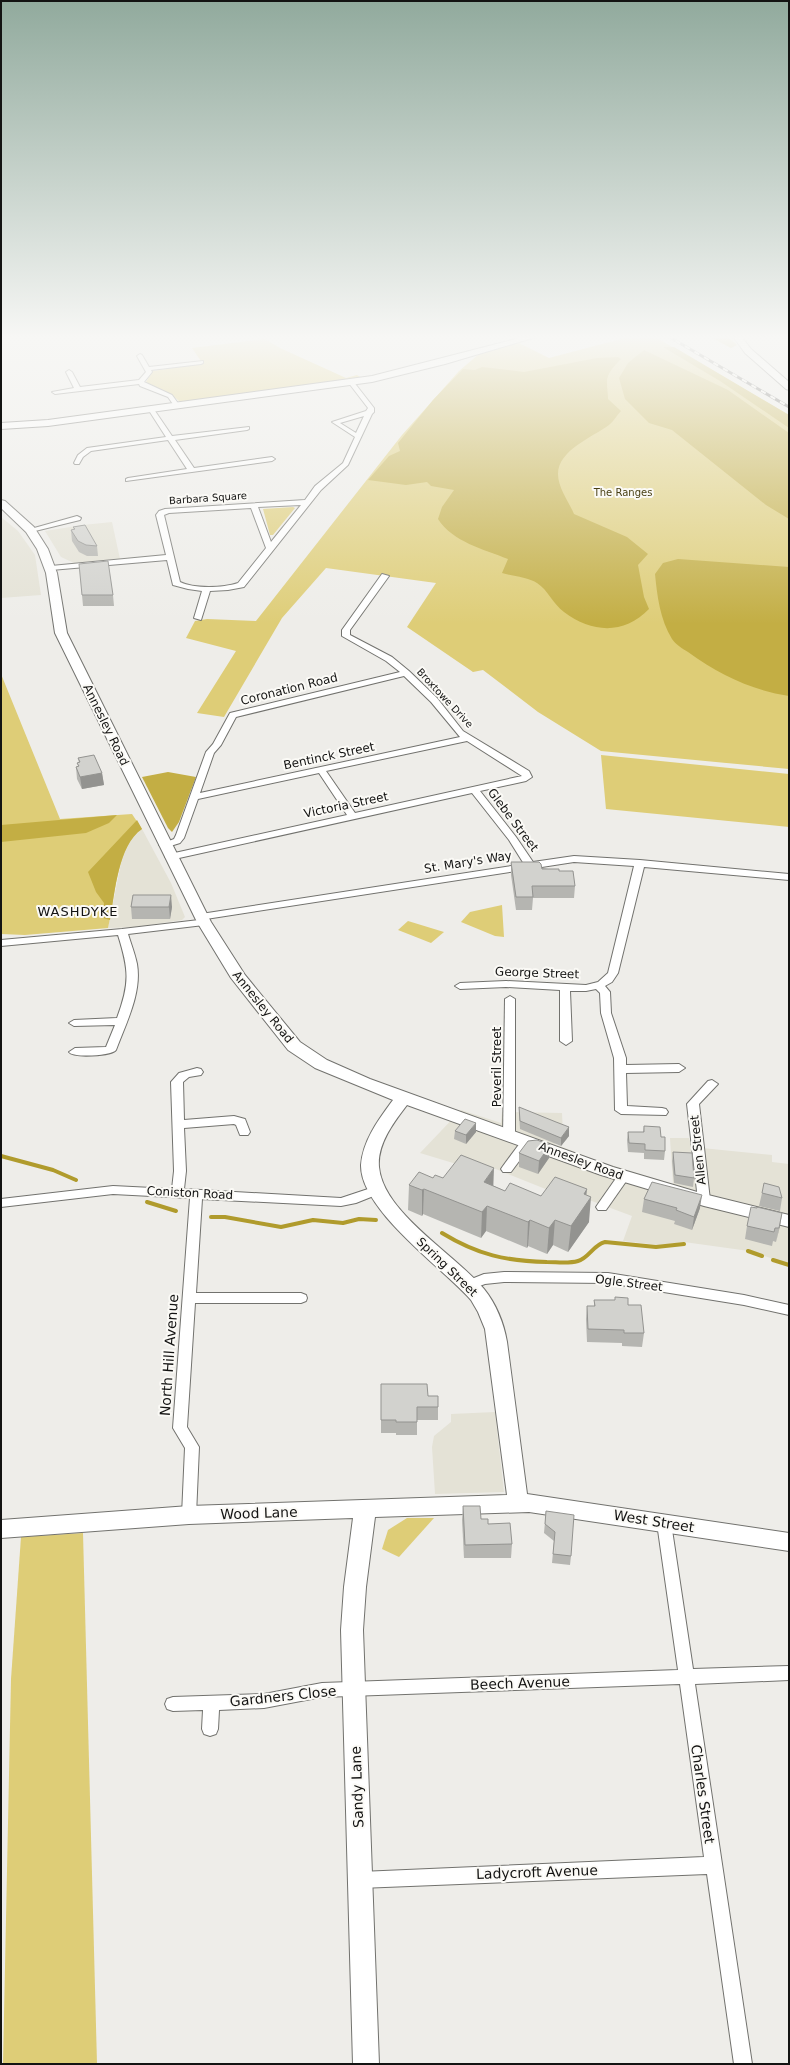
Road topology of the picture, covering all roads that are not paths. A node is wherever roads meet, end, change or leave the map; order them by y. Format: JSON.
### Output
{"nodes":[{"id":1,"x":166,"y":431,"type":"edge"},
{"id":2,"x":221,"y":431,"type":"edge"},
{"id":3,"x":349,"y":431,"type":"edge"},
{"id":4,"x":362,"y":431,"type":"edge"},
{"id":5,"x":360,"y":435,"type":"junction"},
{"id":6,"x":170,"y":438,"type":"junction"},
{"id":7,"x":272,"y":460,"type":"dead end"},
{"id":8,"x":77,"y":463,"type":"dead end"},
{"id":9,"x":192,"y":471,"type":"junction"},
{"id":10,"x":128,"y":480,"type":"dead end"},
{"id":11,"x":307,"y":502,"type":"junction"},
{"id":12,"x":1,"y":503,"type":"edge"},
{"id":13,"x":254,"y":505,"type":"junction"},
{"id":14,"x":77,"y":518,"type":"dead end"},
{"id":15,"x":31,"y":530,"type":"junction"},
{"id":16,"x":270,"y":549,"type":"junction"},
{"id":17,"x":170,"y":558,"type":"junction"},
{"id":18,"x":51,"y":568,"type":"junction"},
{"id":19,"x":385,"y":576,"type":"dead end"},
{"id":20,"x":207,"y":588,"type":"junction"},
{"id":21,"x":198,"y":618,"type":"dead end"},
{"id":22,"x":406,"y":673,"type":"junction"},
{"id":23,"x":468,"y":738,"type":"junction"},
{"id":24,"x":322,"y":770,"type":"junction"},
{"id":25,"x":527,"y":777,"type":"joint"},
{"id":26,"x":474,"y":790,"type":"junction"},
{"id":27,"x":195,"y":797,"type":"junction"},
{"id":28,"x":353,"y":817,"type":"junction"},
{"id":29,"x":167,"y":851,"type":"junction"},
{"id":30,"x":640,"y":863,"type":"junction"},
{"id":31,"x":530,"y":865,"type":"junction"},
{"id":32,"x":789,"y":877,"type":"edge"},
{"id":33,"x":202,"y":920,"type":"junction"},
{"id":34,"x":122,"y":932,"type":"junction"},
{"id":35,"x":1,"y":942,"type":"edge"},
{"id":36,"x":460,"y":986,"type":"dead end"},
{"id":37,"x":599,"y":986,"type":"junction"},
{"id":38,"x":564,"y":988,"type":"junction"},
{"id":39,"x":510,"y":999,"type":"dead end"},
{"id":40,"x":121,"y":1021,"type":"junction"},
{"id":41,"x":74,"y":1023,"type":"dead end"},
{"id":42,"x":566,"y":1041,"type":"dead end"},
{"id":43,"x":76,"y":1052,"type":"dead end"},
{"id":44,"x":679,"y":1068,"type":"dead end"},
{"id":45,"x":621,"y":1069,"type":"junction"},
{"id":46,"x":197,"y":1072,"type":"dead end"},
{"id":47,"x":712,"y":1084,"type":"dead end"},
{"id":48,"x":404,"y":1097,"type":"junction"},
{"id":49,"x":662,"y":1112,"type":"dead end"},
{"id":50,"x":179,"y":1124,"type":"junction"},
{"id":51,"x":244,"y":1132,"type":"dead end"},
{"id":52,"x":509,"y":1136,"type":"junction"},
{"id":53,"x":527,"y":1142,"type":"junction"},
{"id":54,"x":507,"y":1169,"type":"dead end"},
{"id":55,"x":623,"y":1176,"type":"junction"},
{"id":56,"x":378,"y":1190,"type":"junction"},
{"id":57,"x":178,"y":1192,"type":"junction"},
{"id":58,"x":196,"y":1193,"type":"junction"},
{"id":59,"x":704,"y":1200,"type":"junction"},
{"id":60,"x":1,"y":1202,"type":"edge"},
{"id":61,"x":602,"y":1207,"type":"dead end"},
{"id":62,"x":789,"y":1221,"type":"edge"},
{"id":63,"x":469,"y":1285,"type":"junction"},
{"id":64,"x":189,"y":1298,"type":"junction"},
{"id":65,"x":301,"y":1298,"type":"dead end"},
{"id":66,"x":789,"y":1310,"type":"edge"},
{"id":67,"x":518,"y":1503,"type":"junction"},
{"id":68,"x":365,"y":1510,"type":"junction"},
{"id":69,"x":189,"y":1515,"type":"junction"},
{"id":70,"x":664,"y":1523,"type":"junction"},
{"id":71,"x":1,"y":1529,"type":"edge"},
{"id":72,"x":789,"y":1542,"type":"edge"},
{"id":73,"x":789,"y":1673,"type":"edge"},
{"id":74,"x":686,"y":1677,"type":"junction"},
{"id":75,"x":354,"y":1689,"type":"junction"},
{"id":76,"x":212,"y":1703,"type":"junction"},
{"id":77,"x":173,"y":1704,"type":"dead end"},
{"id":78,"x":210,"y":1729,"type":"dead end"},
{"id":79,"x":714,"y":1865,"type":"junction"},
{"id":80,"x":360,"y":1880,"type":"junction"},
{"id":81,"x":366,"y":2064,"type":"edge"},
{"id":82,"x":742,"y":2064,"type":"edge"}],
"edges":[{"from":1,"to":6,"type":"street"},
{"from":2,"to":6,"type":"street"},
{"from":3,"to":5,"type":"street"},
{"from":4,"to":5,"type":"street"},
{"from":5,"to":11,"type":"street"},
{"from":6,"to":8,"type":"street"},
{"from":6,"to":9,"type":"street"},
{"from":7,"to":9,"type":"street"},
{"from":9,"to":10,"type":"street"},
{"from":11,"to":13,"type":"street","name":"Barbara Square"},
{"from":11,"to":16,"type":"street","name":"Barbara Square"},
{"from":12,"to":15,"type":"street","name":"Annesley Road"},
{"from":13,"to":16,"type":"street","name":"Barbara Square"},
{"from":13,"to":17,"type":"street","name":"Barbara Square"},
{"from":14,"to":15,"type":"street"},
{"from":15,"to":18,"type":"street","name":"Annesley Road"},
{"from":16,"to":20,"type":"street","name":"Barbara Square"},
{"from":17,"to":18,"type":"street"},
{"from":17,"to":20,"type":"street","name":"Barbara Square"},
{"from":18,"to":29,"type":"street","name":"Annesley Road"},
{"from":19,"to":22,"type":"street","name":"Broxtowe Drive"},
{"from":20,"to":21,"type":"street"},
{"from":22,"to":23,"type":"street","name":"Broxtowe Drive"},
{"from":22,"to":27,"type":"street","name":"Coronation Road"},
{"from":23,"to":24,"type":"street","name":"Bentinck Street"},
{"from":23,"to":25,"type":"street","name":"Broxtowe Drive"},
{"from":24,"to":27,"type":"street","name":"Bentinck Street"},
{"from":24,"to":28,"type":"street"},
{"from":25,"to":26,"type":"street","name":"Victoria Street"},
{"from":26,"to":28,"type":"street","name":"Victoria Street"},
{"from":26,"to":31,"type":"street","name":"Glebe Street"},
{"from":27,"to":29,"type":"street","name":"Coronation Road"},
{"from":28,"to":29,"type":"street","name":"Victoria Street"},
{"from":29,"to":33,"type":"street","name":"Annesley Road"},
{"from":30,"to":31,"type":"street","name":"St. Mary's Way"},
{"from":30,"to":32,"type":"street","name":"St. Mary's Way"},
{"from":30,"to":37,"type":"street"},
{"from":31,"to":33,"type":"street","name":"St. Mary's Way"},
{"from":33,"to":34,"type":"street","name":"St. Mary's Way"},
{"from":33,"to":48,"type":"street","name":"Annesley Road"},
{"from":34,"to":35,"type":"street","name":"St. Mary's Way"},
{"from":34,"to":40,"type":"street"},
{"from":36,"to":38,"type":"street","name":"George Street"},
{"from":37,"to":38,"type":"street","name":"George Street"},
{"from":37,"to":45,"type":"street"},
{"from":38,"to":42,"type":"street"},
{"from":39,"to":52,"type":"street","name":"Peveril Street"},
{"from":40,"to":41,"type":"street"},
{"from":40,"to":43,"type":"street"},
{"from":44,"to":45,"type":"street"},
{"from":45,"to":49,"type":"street"},
{"from":46,"to":50,"type":"street"},
{"from":47,"to":59,"type":"street","name":"Allen Street"},
{"from":48,"to":52,"type":"street","name":"Annesley Road"},
{"from":48,"to":56,"type":"street","name":"Spring Street"},
{"from":50,"to":51,"type":"street"},
{"from":50,"to":57,"type":"street"},
{"from":52,"to":53,"type":"street","name":"Annesley Road"},
{"from":53,"to":54,"type":"street"},
{"from":53,"to":55,"type":"street","name":"Annesley Road"},
{"from":55,"to":59,"type":"street","name":"Annesley Road"},
{"from":55,"to":61,"type":"street"},
{"from":56,"to":58,"type":"street","name":"Coniston Road"},
{"from":56,"to":63,"type":"street","name":"Spring Street"},
{"from":57,"to":58,"type":"street","name":"Coniston Road"},
{"from":57,"to":60,"type":"street","name":"Coniston Road"},
{"from":58,"to":64,"type":"street","name":"North Hill Avenue"},
{"from":59,"to":62,"type":"street","name":"Annesley Road"},
{"from":63,"to":66,"type":"street","name":"Ogle Street"},
{"from":63,"to":67,"type":"street","name":"Spring Street"},
{"from":64,"to":65,"type":"street"},
{"from":64,"to":69,"type":"street","name":"North Hill Avenue"},
{"from":67,"to":68,"type":"street","name":"Wood Lane"},
{"from":67,"to":70,"type":"street","name":"West Street"},
{"from":68,"to":69,"type":"street","name":"Wood Lane"},
{"from":68,"to":75,"type":"street","name":"Sandy Lane"},
{"from":69,"to":71,"type":"street","name":"Wood Lane"},
{"from":70,"to":72,"type":"street","name":"West Street"},
{"from":70,"to":74,"type":"street","name":"Charles Street"},
{"from":73,"to":74,"type":"street","name":"Beech Avenue"},
{"from":74,"to":75,"type":"street","name":"Beech Avenue"},
{"from":74,"to":79,"type":"street","name":"Charles Street"},
{"from":75,"to":76,"type":"street","name":"Gardners Close"},
{"from":75,"to":80,"type":"street","name":"Sandy Lane"},
{"from":76,"to":77,"type":"street","name":"Gardners Close"},
{"from":76,"to":78,"type":"street"},
{"from":79,"to":80,"type":"street","name":"Ladycroft Avenue"},
{"from":79,"to":82,"type":"street","name":"Charles Street"},
{"from":80,"to":81,"type":"street","name":"Sandy Lane"}]}
